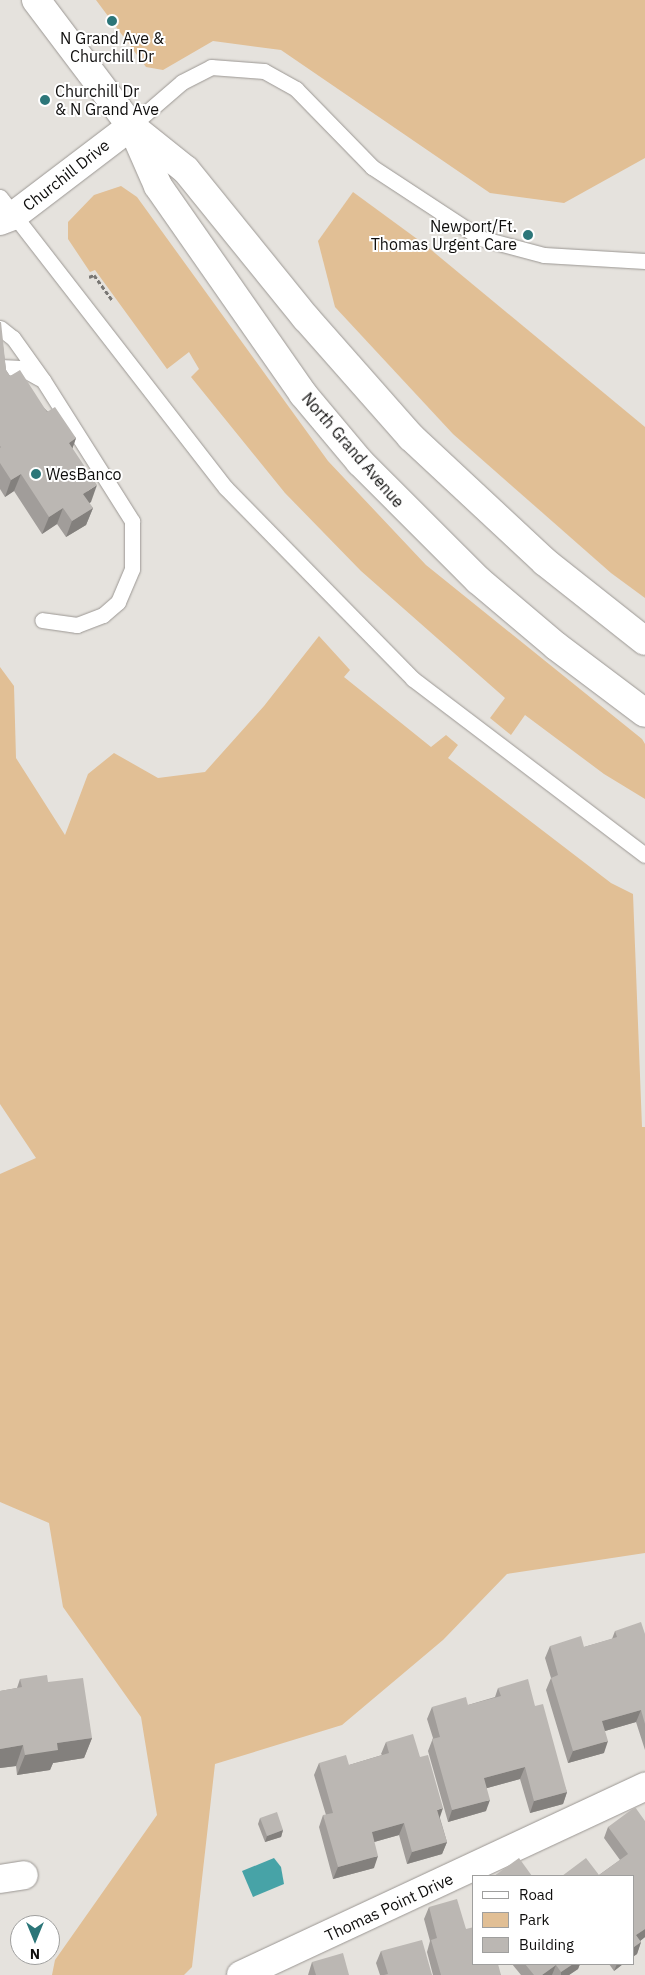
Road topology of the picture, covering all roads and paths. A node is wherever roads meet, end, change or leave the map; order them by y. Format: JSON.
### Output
{"nodes":[{"id":1,"x":36,"y":0,"type":"edge"},
{"id":2,"x":131,"y":126,"type":"junction"},
{"id":3,"x":4,"y":211,"type":"edge"},
{"id":4,"x":645,"y":261,"type":"edge"},
{"id":5,"x":0,"y":328,"type":"edge"},
{"id":6,"x":0,"y":367,"type":"edge"},
{"id":7,"x":43,"y":380,"type":"junction"},
{"id":8,"x":42,"y":620,"type":"dead end"},
{"id":9,"x":645,"y":641,"type":"edge"},
{"id":10,"x":645,"y":713,"type":"edge"},
{"id":11,"x":645,"y":855,"type":"edge"},
{"id":12,"x":645,"y":1787,"type":"edge"},
{"id":13,"x":241,"y":1975,"type":"edge"}],
"edges":[{"from":1,"to":2,"type":"main road","name":"North Grand Avenue"},
{"from":2,"to":3,"type":"main road","name":"Churchill Drive"},
{"from":2,"to":4,"type":"lane"},
{"from":2,"to":9,"type":"main road","name":"North Grand Avenue"},
{"from":2,"to":10,"type":"main road","name":"North Grand Avenue"},
{"from":3,"to":11,"type":"lane"},
{"from":5,"to":7,"type":"lane"},
{"from":6,"to":7,"type":"lane"},
{"from":7,"to":8,"type":"lane"},
{"from":12,"to":13,"type":"main road","name":"Thomas Point Drive"}]}
